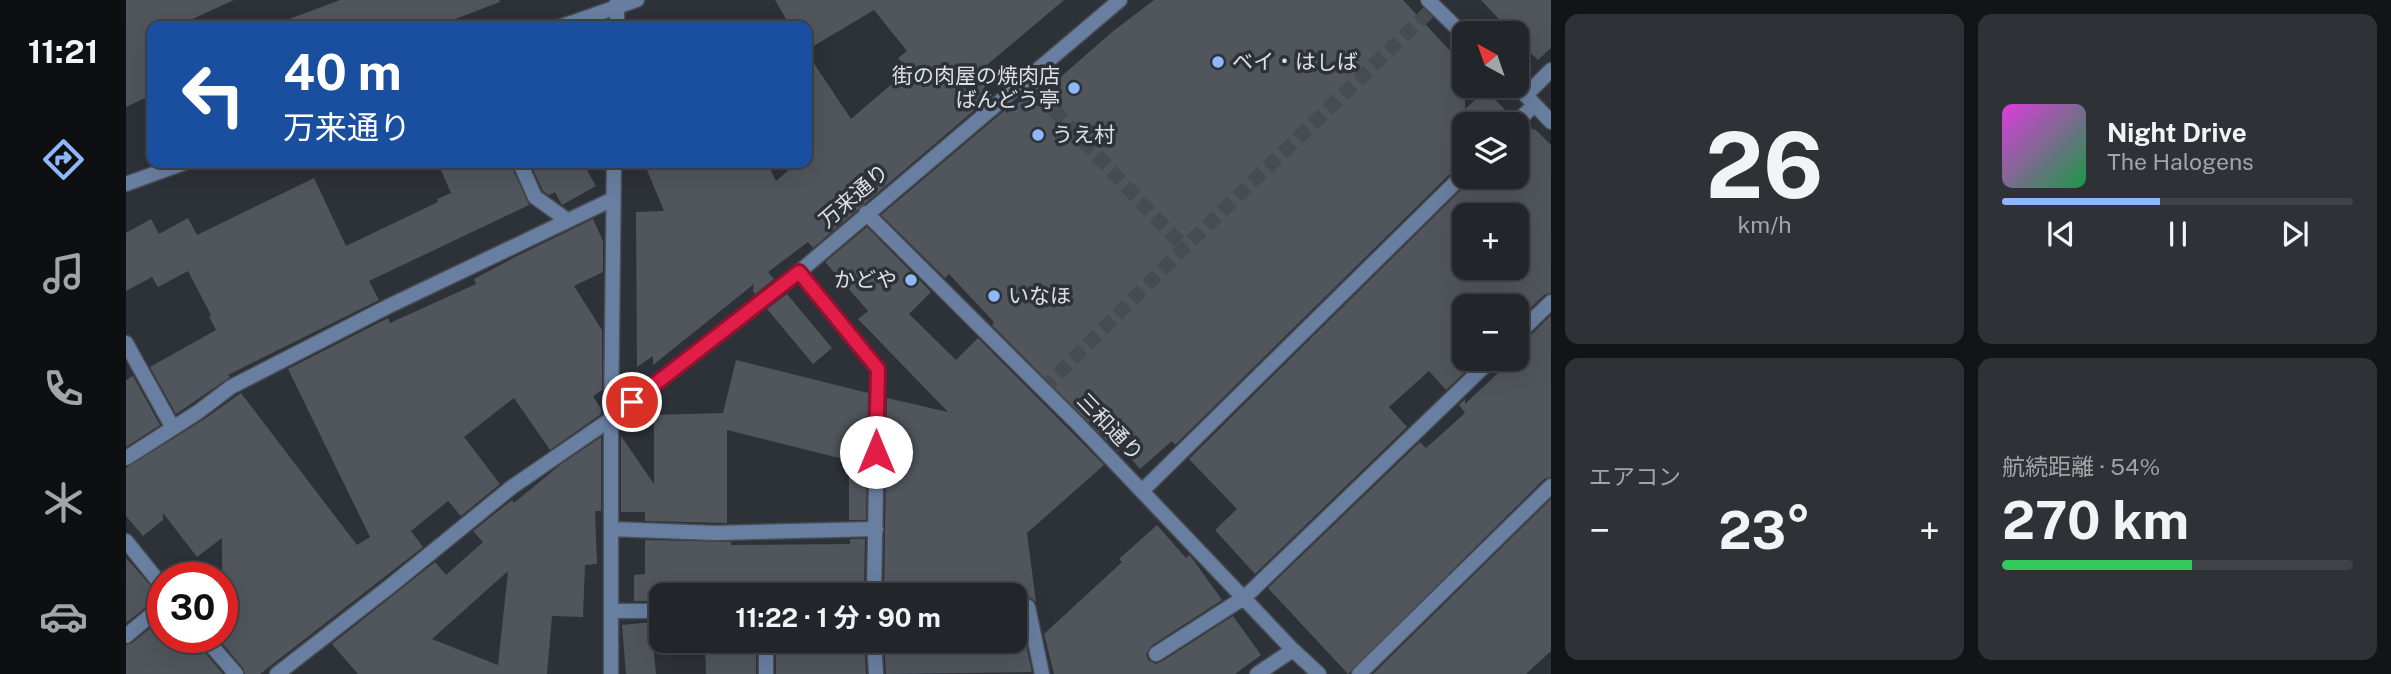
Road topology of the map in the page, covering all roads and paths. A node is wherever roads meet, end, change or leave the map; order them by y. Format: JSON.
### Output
{"nodes":[{"id":1,"x":637,"y":0,"type":"edge"},
{"id":2,"x":1120,"y":0,"type":"edge"},
{"id":3,"x":1428,"y":0,"type":"edge"},
{"id":4,"x":617,"y":4,"type":"edge"},
{"id":5,"x":574,"y":21,"type":"edge"},
{"id":6,"x":1452,"y":23,"type":"edge"},
{"id":7,"x":1551,"y":70,"type":"edge"},
{"id":8,"x":1530,"y":91,"type":"edge"},
{"id":9,"x":1529,"y":98,"type":"edge"},
{"id":10,"x":1551,"y":122,"type":"edge"},
{"id":11,"x":170,"y":168,"type":"edge"},
{"id":12,"x":522,"y":168,"type":"edge"},
{"id":13,"x":614,"y":168,"type":"edge"},
{"id":14,"x":126,"y":184,"type":"edge"},
{"id":15,"x":1452,"y":186,"type":"edge"},
{"id":16,"x":613,"y":199,"type":"junction"},
{"id":17,"x":866,"y":213,"type":"junction"},
{"id":18,"x":566,"y":220,"type":"junction"},
{"id":19,"x":799,"y":272,"type":"junction"},
{"id":20,"x":1549,"y":307,"type":"edge"},
{"id":21,"x":1529,"y":324,"type":"edge"},
{"id":22,"x":126,"y":343,"type":"edge"},
{"id":23,"x":1480,"y":371,"type":"edge"},
{"id":24,"x":611,"y":419,"type":"junction"},
{"id":25,"x":173,"y":428,"type":"junction"},
{"id":26,"x":126,"y":458,"type":"edge"},
{"id":27,"x":1551,"y":486,"type":"edge"},
{"id":28,"x":1142,"y":491,"type":"junction"},
{"id":29,"x":611,"y":529,"type":"junction"},
{"id":30,"x":876,"y":529,"type":"junction"},
{"id":31,"x":126,"y":541,"type":"edge"},
{"id":32,"x":147,"y":567,"type":"edge"},
{"id":33,"x":874,"y":583,"type":"edge"},
{"id":34,"x":1245,"y":597,"type":"junction"},
{"id":35,"x":1027,"y":607,"type":"edge"},
{"id":36,"x":611,"y":611,"type":"junction"},
{"id":37,"x":649,"y":611,"type":"edge"},
{"id":38,"x":147,"y":618,"type":"edge"},
{"id":39,"x":126,"y":636,"type":"edge"},
{"id":40,"x":1293,"y":650,"type":"junction"},
{"id":41,"x":218,"y":653,"type":"edge"},
{"id":42,"x":766,"y":653,"type":"edge"},
{"id":43,"x":875,"y":653,"type":"edge"},
{"id":44,"x":1156,"y":654,"type":"dead end"},
{"id":45,"x":236,"y":674,"type":"edge"},
{"id":46,"x":277,"y":674,"type":"edge"},
{"id":47,"x":611,"y":674,"type":"edge"},
{"id":48,"x":766,"y":674,"type":"edge"},
{"id":49,"x":876,"y":674,"type":"edge"},
{"id":50,"x":1042,"y":674,"type":"edge"},
{"id":51,"x":1257,"y":674,"type":"edge"},
{"id":52,"x":1319,"y":674,"type":"edge"},
{"id":53,"x":1359,"y":674,"type":"edge"}],
"edges":[{"from":1,"to":4,"type":"street"},
{"from":2,"to":17,"type":"street","name":"万来通り"},
{"from":3,"to":6,"type":"street"},
{"from":4,"to":5,"type":"street"},
{"from":7,"to":8,"type":"street"},
{"from":9,"to":10,"type":"street"},
{"from":11,"to":14,"type":"street"},
{"from":12,"to":18,"type":"street"},
{"from":13,"to":16,"type":"street"},
{"from":15,"to":28,"type":"street"},
{"from":16,"to":18,"type":"street"},
{"from":16,"to":24,"type":"street"},
{"from":17,"to":19,"type":"street","name":"万来通り"},
{"from":17,"to":28,"type":"street","name":"三和通り"},
{"from":18,"to":25,"type":"street"},
{"from":19,"to":24,"type":"street","name":"万来通り"},
{"from":19,"to":30,"type":"street"},
{"from":20,"to":21,"type":"street"},
{"from":22,"to":25,"type":"street"},
{"from":23,"to":34,"type":"street"},
{"from":24,"to":29,"type":"street"},
{"from":24,"to":46,"type":"street","name":"万来通り"},
{"from":25,"to":26,"type":"street"},
{"from":27,"to":53,"type":"street"},
{"from":28,"to":34,"type":"street","name":"三和通り"},
{"from":29,"to":30,"type":"street"},
{"from":29,"to":36,"type":"street"},
{"from":30,"to":33,"type":"street"},
{"from":31,"to":32,"type":"street"},
{"from":34,"to":40,"type":"street","name":"三和通り"},
{"from":34,"to":44,"type":"street"},
{"from":35,"to":50,"type":"street"},
{"from":36,"to":37,"type":"street"},
{"from":36,"to":47,"type":"street"},
{"from":38,"to":39,"type":"street"},
{"from":40,"to":51,"type":"street"},
{"from":40,"to":52,"type":"street","name":"三和通り"},
{"from":41,"to":45,"type":"street"},
{"from":42,"to":48,"type":"street"},
{"from":43,"to":49,"type":"street"}]}
